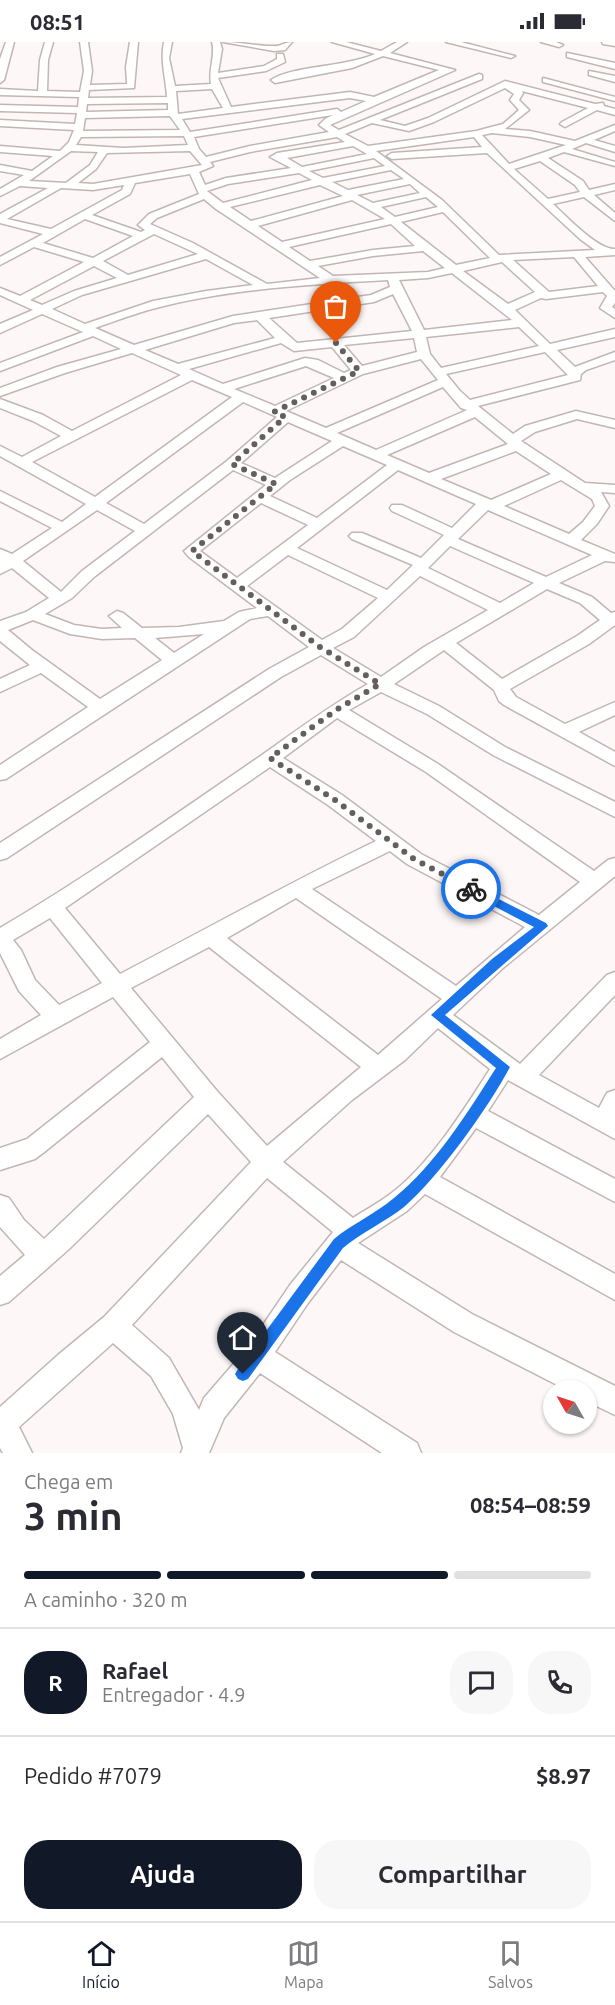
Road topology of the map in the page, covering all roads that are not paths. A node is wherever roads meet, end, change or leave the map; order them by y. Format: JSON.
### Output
{"nodes":[{"id":1,"x":10,"y":42,"type":"edge"},
{"id":2,"x":49,"y":42,"type":"edge"},
{"id":3,"x":84,"y":42,"type":"edge"},
{"id":4,"x":134,"y":42,"type":"edge"},
{"id":5,"x":168,"y":42,"type":"edge"},
{"id":6,"x":216,"y":42,"type":"edge"},
{"id":7,"x":227,"y":42,"type":"edge"},
{"id":8,"x":288,"y":42,"type":"edge"},
{"id":9,"x":336,"y":42,"type":"edge"},
{"id":10,"x":403,"y":42,"type":"edge"},
{"id":11,"x":450,"y":42,"type":"edge"},
{"id":12,"x":545,"y":42,"type":"edge"},
{"id":13,"x":606,"y":42,"type":"edge"},
{"id":14,"x":615,"y":44,"type":"edge"},
{"id":15,"x":559,"y":45,"type":"dead end"},
{"id":16,"x":383,"y":54,"type":"junction"},
{"id":17,"x":280,"y":56,"type":"dead end"},
{"id":18,"x":511,"y":56,"type":"dead end"},
{"id":19,"x":615,"y":59,"type":"edge"},
{"id":20,"x":2,"y":63,"type":"edge"},
{"id":21,"x":615,"y":66,"type":"edge"},
{"id":22,"x":447,"y":69,"type":"junction"},
{"id":23,"x":592,"y":73,"type":"dead end"},
{"id":24,"x":215,"y":76,"type":"junction"},
{"id":25,"x":557,"y":76,"type":"dead end"},
{"id":26,"x":479,"y":77,"type":"junction"},
{"id":27,"x":615,"y":79,"type":"edge"},
{"id":28,"x":0,"y":80,"type":"edge"},
{"id":29,"x":546,"y":80,"type":"dead end"},
{"id":30,"x":274,"y":81,"type":"dead end"},
{"id":31,"x":506,"y":84,"type":"junction"},
{"id":32,"x":131,"y":86,"type":"junction"},
{"id":33,"x":213,"y":86,"type":"junction"},
{"id":34,"x":171,"y":89,"type":"junction"},
{"id":35,"x":0,"y":92,"type":"edge"},
{"id":36,"x":42,"y":94,"type":"junction"},
{"id":37,"x":614,"y":96,"type":"edge"},
{"id":38,"x":130,"y":100,"type":"junction"},
{"id":39,"x":171,"y":100,"type":"junction"},
{"id":40,"x":374,"y":100,"type":"junction"},
{"id":41,"x":83,"y":102,"type":"junction"},
{"id":42,"x":597,"y":107,"type":"junction"},
{"id":43,"x":0,"y":108,"type":"edge"},
{"id":44,"x":357,"y":108,"type":"junction"},
{"id":45,"x":228,"y":110,"type":"junction"},
{"id":46,"x":615,"y":112,"type":"edge"},
{"id":47,"x":174,"y":115,"type":"junction"},
{"id":48,"x":388,"y":115,"type":"junction"},
{"id":49,"x":374,"y":121,"type":"junction"},
{"id":50,"x":0,"y":123,"type":"edge"},
{"id":51,"x":565,"y":124,"type":"dead end"},
{"id":52,"x":614,"y":129,"type":"edge"},
{"id":53,"x":488,"y":131,"type":"junction"},
{"id":54,"x":0,"y":132,"type":"edge"},
{"id":55,"x":78,"y":132,"type":"junction"},
{"id":56,"x":187,"y":134,"type":"junction"},
{"id":57,"x":337,"y":134,"type":"junction"},
{"id":58,"x":476,"y":134,"type":"junction"},
{"id":59,"x":581,"y":142,"type":"junction"},
{"id":60,"x":353,"y":143,"type":"junction"},
{"id":61,"x":193,"y":148,"type":"junction"},
{"id":62,"x":0,"y":149,"type":"edge"},
{"id":63,"x":366,"y":149,"type":"junction"},
{"id":64,"x":563,"y":149,"type":"junction"},
{"id":65,"x":615,"y":149,"type":"edge"},
{"id":66,"x":488,"y":150,"type":"junction"},
{"id":67,"x":65,"y":151,"type":"junction"},
{"id":68,"x":104,"y":151,"type":"junction"},
{"id":69,"x":134,"y":151,"type":"junction"},
{"id":70,"x":277,"y":156,"type":"junction"},
{"id":71,"x":377,"y":156,"type":"junction"},
{"id":72,"x":541,"y":158,"type":"junction"},
{"id":73,"x":206,"y":163,"type":"junction"},
{"id":74,"x":612,"y":164,"type":"dead end"},
{"id":75,"x":509,"y":167,"type":"junction"},
{"id":76,"x":0,"y":168,"type":"edge"},
{"id":77,"x":393,"y":168,"type":"junction"},
{"id":78,"x":300,"y":170,"type":"junction"},
{"id":79,"x":562,"y":170,"type":"junction"},
{"id":80,"x":193,"y":171,"type":"junction"},
{"id":81,"x":33,"y":174,"type":"junction"},
{"id":82,"x":164,"y":176,"type":"junction"},
{"id":83,"x":590,"y":177,"type":"dead end"},
{"id":84,"x":411,"y":181,"type":"junction"},
{"id":85,"x":131,"y":182,"type":"junction"},
{"id":86,"x":322,"y":182,"type":"junction"},
{"id":87,"x":18,"y":183,"type":"junction"},
{"id":88,"x":63,"y":186,"type":"junction"},
{"id":89,"x":614,"y":188,"type":"edge"},
{"id":90,"x":203,"y":192,"type":"junction"},
{"id":91,"x":0,"y":193,"type":"edge"},
{"id":92,"x":428,"y":194,"type":"junction"},
{"id":93,"x":587,"y":194,"type":"junction"},
{"id":94,"x":349,"y":196,"type":"junction"},
{"id":95,"x":547,"y":202,"type":"junction"},
{"id":96,"x":372,"y":206,"type":"junction"},
{"id":97,"x":220,"y":207,"type":"junction"},
{"id":98,"x":445,"y":209,"type":"junction"},
{"id":99,"x":85,"y":216,"type":"junction"},
{"id":100,"x":615,"y":218,"type":"edge"},
{"id":101,"x":0,"y":219,"type":"edge"},
{"id":102,"x":393,"y":220,"type":"junction"},
{"id":103,"x":250,"y":225,"type":"junction"},
{"id":104,"x":153,"y":230,"type":"junction"},
{"id":105,"x":53,"y":233,"type":"junction"},
{"id":106,"x":140,"y":235,"type":"junction"},
{"id":107,"x":35,"y":243,"type":"junction"},
{"id":108,"x":279,"y":246,"type":"junction"},
{"id":109,"x":425,"y":248,"type":"junction"},
{"id":110,"x":611,"y":252,"type":"edge"},
{"id":111,"x":577,"y":254,"type":"junction"},
{"id":112,"x":207,"y":255,"type":"junction"},
{"id":113,"x":349,"y":257,"type":"junction"},
{"id":114,"x":500,"y":258,"type":"junction"},
{"id":115,"x":0,"y":262,"type":"edge"},
{"id":116,"x":96,"y":262,"type":"junction"},
{"id":117,"x":307,"y":265,"type":"junction"},
{"id":118,"x":452,"y":269,"type":"junction"},
{"id":119,"x":126,"y":278,"type":"junction"},
{"id":120,"x":367,"y":278,"type":"junction"},
{"id":121,"x":331,"y":280,"type":"junction"},
{"id":122,"x":58,"y":281,"type":"junction"},
{"id":123,"x":395,"y":283,"type":"junction"},
{"id":124,"x":265,"y":287,"type":"junction"},
{"id":125,"x":606,"y":288,"type":"junction"},
{"id":126,"x":1,"y":292,"type":"edge"},
{"id":127,"x":78,"y":293,"type":"junction"},
{"id":128,"x":542,"y":293,"type":"junction"},
{"id":129,"x":21,"y":300,"type":"junction"},
{"id":130,"x":41,"y":309,"type":"junction"},
{"id":131,"x":507,"y":309,"type":"junction"},
{"id":132,"x":615,"y":314,"type":"edge"},
{"id":133,"x":260,"y":315,"type":"junction"},
{"id":134,"x":521,"y":323,"type":"junction"},
{"id":135,"x":0,"y":329,"type":"edge"},
{"id":136,"x":88,"y":330,"type":"junction"},
{"id":137,"x":417,"y":335,"type":"junction"},
{"id":138,"x":611,"y":337,"type":"edge"},
{"id":139,"x":288,"y":343,"type":"junction"},
{"id":140,"x":336,"y":343,"type":"junction"},
{"id":141,"x":549,"y":348,"type":"junction"},
{"id":142,"x":131,"y":349,"type":"junction"},
{"id":143,"x":424,"y":354,"type":"junction"},
{"id":144,"x":615,"y":356,"type":"edge"},
{"id":145,"x":306,"y":362,"type":"junction"},
{"id":146,"x":0,"y":367,"type":"edge"},
{"id":147,"x":176,"y":369,"type":"junction"},
{"id":148,"x":359,"y":371,"type":"junction"},
{"id":149,"x":574,"y":373,"type":"junction"},
{"id":150,"x":191,"y":375,"type":"junction"},
{"id":151,"x":442,"y":377,"type":"junction"},
{"id":152,"x":344,"y":378,"type":"junction"},
{"id":153,"x":220,"y":389,"type":"junction"},
{"id":154,"x":0,"y":392,"type":"edge"},
{"id":155,"x":241,"y":397,"type":"junction"},
{"id":156,"x":0,"y":403,"type":"edge"},
{"id":157,"x":470,"y":408,"type":"junction"},
{"id":158,"x":280,"y":414,"type":"junction"},
{"id":159,"x":615,"y":424,"type":"edge"},
{"id":160,"x":324,"y":434,"type":"junction"},
{"id":161,"x":72,"y":437,"type":"junction"},
{"id":162,"x":342,"y":441,"type":"junction"},
{"id":163,"x":516,"y":443,"type":"junction"},
{"id":164,"x":0,"y":450,"type":"edge"},
{"id":165,"x":374,"y":456,"type":"junction"},
{"id":166,"x":22,"y":462,"type":"junction"},
{"id":167,"x":232,"y":464,"type":"junction"},
{"id":168,"x":396,"y":465,"type":"junction"},
{"id":169,"x":561,"y":476,"type":"junction"},
{"id":170,"x":427,"y":479,"type":"junction"},
{"id":171,"x":276,"y":484,"type":"junction"},
{"id":172,"x":583,"y":487,"type":"junction"},
{"id":173,"x":615,"y":489,"type":"edge"},
{"id":174,"x":0,"y":495,"type":"edge"},
{"id":175,"x":260,"y":497,"type":"junction"},
{"id":176,"x":609,"y":502,"type":"edge"},
{"id":177,"x":95,"y":504,"type":"junction"},
{"id":178,"x":488,"y":505,"type":"junction"},
{"id":179,"x":397,"y":507,"type":"dead end"},
{"id":180,"x":319,"y":524,"type":"junction"},
{"id":181,"x":63,"y":528,"type":"junction"},
{"id":182,"x":145,"y":531,"type":"junction"},
{"id":183,"x":357,"y":536,"type":"dead end"},
{"id":184,"x":450,"y":537,"type":"junction"},
{"id":185,"x":570,"y":541,"type":"junction"},
{"id":186,"x":288,"y":549,"type":"junction"},
{"id":187,"x":610,"y":557,"type":"edge"},
{"id":188,"x":4,"y":561,"type":"edge"},
{"id":189,"x":420,"y":567,"type":"junction"},
{"id":190,"x":546,"y":583,"type":"junction"},
{"id":191,"x":237,"y":586,"type":"junction"},
{"id":192,"x":389,"y":597,"type":"junction"},
{"id":193,"x":252,"y":598,"type":"junction"},
{"id":194,"x":56,"y":601,"type":"junction"},
{"id":195,"x":500,"y":610,"type":"junction"},
{"id":196,"x":271,"y":611,"type":"junction"},
{"id":197,"x":32,"y":615,"type":"junction"},
{"id":198,"x":117,"y":616,"type":"dead end"},
{"id":199,"x":613,"y":619,"type":"edge"},
{"id":200,"x":239,"y":620,"type":"junction"},
{"id":201,"x":55,"y":622,"type":"junction"},
{"id":202,"x":0,"y":627,"type":"edge"},
{"id":203,"x":0,"y":632,"type":"edge"},
{"id":204,"x":138,"y":632,"type":"junction"},
{"id":205,"x":445,"y":642,"type":"junction"},
{"id":206,"x":320,"y":647,"type":"junction"},
{"id":207,"x":174,"y":661,"type":"junction"},
{"id":208,"x":42,"y":666,"type":"junction"},
{"id":209,"x":380,"y":684,"type":"junction"},
{"id":210,"x":0,"y":686,"type":"edge"},
{"id":211,"x":501,"y":687,"type":"junction"},
{"id":212,"x":100,"y":707,"type":"junction"},
{"id":213,"x":615,"y":708,"type":"edge"},
{"id":214,"x":336,"y":710,"type":"junction"},
{"id":215,"x":566,"y":731,"type":"junction"},
{"id":216,"x":270,"y":758,"type":"junction"},
{"id":217,"x":615,"y":760,"type":"edge"},
{"id":218,"x":0,"y":774,"type":"edge"},
{"id":219,"x":615,"y":810,"type":"edge"},
{"id":220,"x":391,"y":842,"type":"junction"},
{"id":221,"x":0,"y":853,"type":"edge"},
{"id":222,"x":615,"y":865,"type":"edge"},
{"id":223,"x":595,"y":882,"type":"junction"},
{"id":224,"x":296,"y":888,"type":"junction"},
{"id":225,"x":52,"y":907,"type":"junction"},
{"id":226,"x":542,"y":926,"type":"junction"},
{"id":227,"x":210,"y":936,"type":"junction"},
{"id":228,"x":1,"y":941,"type":"edge"},
{"id":229,"x":615,"y":981,"type":"edge"},
{"id":230,"x":116,"y":986,"type":"junction"},
{"id":231,"x":456,"y":997,"type":"junction"},
{"id":232,"x":437,"y":1015,"type":"junction"},
{"id":233,"x":56,"y":1017,"type":"junction"},
{"id":234,"x":164,"y":1043,"type":"junction"},
{"id":235,"x":0,"y":1050,"type":"edge"},
{"id":236,"x":378,"y":1068,"type":"junction"},
{"id":237,"x":513,"y":1072,"type":"junction"},
{"id":238,"x":209,"y":1098,"type":"junction"},
{"id":239,"x":615,"y":1100,"type":"edge"},
{"id":240,"x":473,"y":1115,"type":"junction"},
{"id":241,"x":609,"y":1125,"type":"edge"},
{"id":242,"x":0,"y":1160,"type":"edge"},
{"id":243,"x":266,"y":1162,"type":"junction"},
{"id":244,"x":423,"y":1180,"type":"junction"},
{"id":245,"x":615,"y":1191,"type":"edge"},
{"id":246,"x":0,"y":1206,"type":"edge"},
{"id":247,"x":345,"y":1238,"type":"junction"},
{"id":248,"x":43,"y":1255,"type":"junction"},
{"id":249,"x":615,"y":1288,"type":"edge"},
{"id":250,"x":0,"y":1293,"type":"edge"},
{"id":251,"x":114,"y":1326,"type":"junction"},
{"id":252,"x":257,"y":1356,"type":"junction"},
{"id":253,"x":615,"y":1401,"type":"edge"},
{"id":254,"x":8,"y":1439,"type":"edge"},
{"id":255,"x":196,"y":1451,"type":"edge"},
{"id":256,"x":407,"y":1453,"type":"edge"}],
"edges":[{"from":1,"to":20,"type":"street"},
{"from":2,"to":36,"type":"street"},
{"from":3,"to":41,"type":"street"},
{"from":4,"to":32,"type":"street"},
{"from":5,"to":34,"type":"street"},
{"from":6,"to":24,"type":"street"},
{"from":7,"to":8,"type":"street"},
{"from":9,"to":16,"type":"street"},
{"from":10,"to":16,"type":"street"},
{"from":11,"to":18,"type":"street"},
{"from":12,"to":15,"type":"street"},
{"from":13,"to":14,"type":"street"},
{"from":16,"to":22,"type":"street"},
{"from":16,"to":30,"type":"street"},
{"from":17,"to":24,"type":"street"},
{"from":19,"to":21,"type":"street"},
{"from":20,"to":28,"type":"street"},
{"from":22,"to":26,"type":"street"},
{"from":22,"to":40,"type":"street"},
{"from":23,"to":27,"type":"street"},
{"from":24,"to":33,"type":"street"},
{"from":25,"to":37,"type":"street"},
{"from":26,"to":31,"type":"street"},
{"from":26,"to":48,"type":"street"},
{"from":29,"to":37,"type":"street"},
{"from":31,"to":42,"type":"street"},
{"from":31,"to":49,"type":"street"},
{"from":31,"to":53,"type":"street"},
{"from":32,"to":38,"type":"street"},
{"from":32,"to":41,"type":"street"},
{"from":33,"to":34,"type":"street"},
{"from":33,"to":45,"type":"street"},
{"from":34,"to":39,"type":"street"},
{"from":35,"to":36,"type":"street"},
{"from":36,"to":41,"type":"street"},
{"from":37,"to":42,"type":"street"},
{"from":38,"to":39,"type":"street"},
{"from":38,"to":41,"type":"street"},
{"from":39,"to":47,"type":"street"},
{"from":40,"to":44,"type":"street"},
{"from":40,"to":45,"type":"street"},
{"from":41,"to":43,"type":"street"},
{"from":41,"to":47,"type":"street"},
{"from":41,"to":55,"type":"street"},
{"from":42,"to":46,"type":"street"},
{"from":42,"to":51,"type":"street"},
{"from":44,"to":48,"type":"street"},
{"from":44,"to":56,"type":"street"},
{"from":44,"to":57,"type":"street"},
{"from":45,"to":47,"type":"street"},
{"from":47,"to":56,"type":"street"},
{"from":48,"to":49,"type":"street"},
{"from":49,"to":57,"type":"street"},
{"from":50,"to":55,"type":"street"},
{"from":52,"to":59,"type":"street"},
{"from":53,"to":58,"type":"street"},
{"from":53,"to":59,"type":"street"},
{"from":54,"to":55,"type":"street"},
{"from":55,"to":56,"type":"street"},
{"from":55,"to":67,"type":"street"},
{"from":56,"to":61,"type":"street"},
{"from":57,"to":60,"type":"street"},
{"from":57,"to":73,"type":"street"},
{"from":58,"to":63,"type":"street"},
{"from":58,"to":66,"type":"street"},
{"from":59,"to":64,"type":"street"},
{"from":59,"to":65,"type":"street"},
{"from":60,"to":63,"type":"street"},
{"from":60,"to":70,"type":"street"},
{"from":61,"to":69,"type":"street"},
{"from":61,"to":73,"type":"street"},
{"from":62,"to":67,"type":"street"},
{"from":63,"to":71,"type":"street"},
{"from":64,"to":72,"type":"street"},
{"from":64,"to":74,"type":"street"},
{"from":66,"to":71,"type":"street"},
{"from":66,"to":75,"type":"street"},
{"from":67,"to":68,"type":"street"},
{"from":67,"to":81,"type":"street"},
{"from":68,"to":69,"type":"street"},
{"from":68,"to":88,"type":"street"},
{"from":69,"to":82,"type":"street"},
{"from":70,"to":73,"type":"street"},
{"from":70,"to":78,"type":"street"},
{"from":71,"to":77,"type":"street"},
{"from":71,"to":78,"type":"street"},
{"from":72,"to":75,"type":"street"},
{"from":72,"to":79,"type":"street"},
{"from":73,"to":80,"type":"street"},
{"from":75,"to":95,"type":"street"},
{"from":76,"to":81,"type":"street"},
{"from":77,"to":84,"type":"street"},
{"from":77,"to":86,"type":"street"},
{"from":78,"to":86,"type":"street"},
{"from":78,"to":90,"type":"street"},
{"from":79,"to":83,"type":"street"},
{"from":79,"to":93,"type":"street"},
{"from":80,"to":82,"type":"street"},
{"from":80,"to":90,"type":"street"},
{"from":81,"to":87,"type":"street"},
{"from":82,"to":85,"type":"street"},
{"from":84,"to":92,"type":"street"},
{"from":84,"to":94,"type":"street"},
{"from":85,"to":88,"type":"street"},
{"from":85,"to":99,"type":"street"},
{"from":86,"to":94,"type":"street"},
{"from":86,"to":97,"type":"street"},
{"from":87,"to":88,"type":"street"},
{"from":87,"to":91,"type":"street"},
{"from":88,"to":101,"type":"street"},
{"from":89,"to":93,"type":"street"},
{"from":90,"to":97,"type":"street"},
{"from":90,"to":104,"type":"street"},
{"from":92,"to":96,"type":"street"},
{"from":92,"to":98,"type":"street"},
{"from":93,"to":95,"type":"street"},
{"from":93,"to":100,"type":"street"},
{"from":94,"to":96,"type":"street"},
{"from":94,"to":103,"type":"street"},
{"from":95,"to":110,"type":"street"},
{"from":96,"to":102,"type":"street"},
{"from":97,"to":103,"type":"street"},
{"from":98,"to":102,"type":"street"},
{"from":98,"to":114,"type":"street"},
{"from":99,"to":105,"type":"street"},
{"from":99,"to":106,"type":"street"},
{"from":101,"to":105,"type":"street"},
{"from":102,"to":108,"type":"street"},
{"from":102,"to":109,"type":"street"},
{"from":103,"to":108,"type":"street"},
{"from":104,"to":106,"type":"street"},
{"from":104,"to":112,"type":"street"},
{"from":105,"to":107,"type":"street"},
{"from":106,"to":116,"type":"street"},
{"from":107,"to":115,"type":"street"},
{"from":107,"to":116,"type":"street"},
{"from":108,"to":117,"type":"street"},
{"from":109,"to":113,"type":"street"},
{"from":109,"to":118,"type":"street"},
{"from":110,"to":111,"type":"street"},
{"from":111,"to":114,"type":"street"},
{"from":111,"to":125,"type":"street"},
{"from":112,"to":119,"type":"street"},
{"from":112,"to":124,"type":"street"},
{"from":113,"to":117,"type":"street"},
{"from":113,"to":120,"type":"street"},
{"from":114,"to":118,"type":"street"},
{"from":114,"to":128,"type":"street"},
{"from":116,"to":119,"type":"street"},
{"from":116,"to":122,"type":"street"},
{"from":117,"to":121,"type":"street"},
{"from":118,"to":123,"type":"street"},
{"from":118,"to":131,"type":"street"},
{"from":119,"to":127,"type":"street"},
{"from":120,"to":121,"type":"street"},
{"from":120,"to":123,"type":"street"},
{"from":121,"to":124,"type":"street"},
{"from":122,"to":127,"type":"street"},
{"from":122,"to":129,"type":"street"},
{"from":123,"to":133,"type":"street"},
{"from":123,"to":137,"type":"street"},
{"from":124,"to":136,"type":"street"},
{"from":125,"to":128,"type":"street"},
{"from":125,"to":132,"type":"street"},
{"from":126,"to":129,"type":"street"},
{"from":127,"to":130,"type":"street"},
{"from":128,"to":131,"type":"street"},
{"from":129,"to":130,"type":"street"},
{"from":130,"to":135,"type":"street"},
{"from":130,"to":136,"type":"street"},
{"from":131,"to":134,"type":"street"},
{"from":133,"to":139,"type":"street"},
{"from":133,"to":142,"type":"street"},
{"from":134,"to":137,"type":"street"},
{"from":134,"to":141,"type":"street"},
{"from":136,"to":142,"type":"street"},
{"from":136,"to":146,"type":"street"},
{"from":137,"to":140,"type":"street"},
{"from":137,"to":143,"type":"street"},
{"from":138,"to":141,"type":"street"},
{"from":139,"to":140,"type":"street"},
{"from":139,"to":145,"type":"street"},
{"from":139,"to":147,"type":"street"},
{"from":140,"to":148,"type":"street"},
{"from":141,"to":149,"type":"street"},
{"from":141,"to":151,"type":"street"},
{"from":142,"to":147,"type":"street"},
{"from":142,"to":154,"type":"street"},
{"from":143,"to":148,"type":"street"},
{"from":143,"to":151,"type":"street"},
{"from":144,"to":149,"type":"street"},
{"from":145,"to":152,"type":"street"},
{"from":145,"to":153,"type":"street"},
{"from":147,"to":150,"type":"street"},
{"from":148,"to":152,"type":"street"},
{"from":149,"to":157,"type":"street"},
{"from":150,"to":153,"type":"street"},
{"from":150,"to":161,"type":"street"},
{"from":151,"to":157,"type":"street"},
{"from":151,"to":160,"type":"street"},
{"from":152,"to":158,"type":"street"},
{"from":153,"to":155,"type":"street"},
{"from":155,"to":158,"type":"street"},
{"from":155,"to":177,"type":"street"},
{"from":156,"to":161,"type":"street"},
{"from":157,"to":163,"type":"street"},
{"from":157,"to":165,"type":"street"},
{"from":158,"to":160,"type":"street"},
{"from":158,"to":167,"type":"street"},
{"from":159,"to":163,"type":"street"},
{"from":160,"to":162,"type":"street"},
{"from":161,"to":166,"type":"street"},
{"from":162,"to":165,"type":"street"},
{"from":162,"to":171,"type":"street"},
{"from":163,"to":169,"type":"street"},
{"from":163,"to":170,"type":"street"},
{"from":164,"to":166,"type":"street"},
{"from":165,"to":168,"type":"street"},
{"from":166,"to":177,"type":"street"},
{"from":167,"to":171,"type":"street"},
{"from":167,"to":182,"type":"street"},
{"from":168,"to":170,"type":"street"},
{"from":168,"to":180,"type":"street"},
{"from":169,"to":172,"type":"street"},
{"from":169,"to":178,"type":"street"},
{"from":170,"to":178,"type":"street"},
{"from":171,"to":175,"type":"street"},
{"from":172,"to":173,"type":"street"},
{"from":172,"to":176,"type":"street"},
{"from":174,"to":181,"type":"street"},
{"from":175,"to":180,"type":"street"},
{"from":175,"to":191,"type":"street"},
{"from":176,"to":185,"type":"street"},
{"from":177,"to":181,"type":"street"},
{"from":177,"to":182,"type":"street"},
{"from":178,"to":184,"type":"street"},
{"from":178,"to":185,"type":"street"},
{"from":179,"to":184,"type":"street"},
{"from":180,"to":186,"type":"street"},
{"from":181,"to":188,"type":"street"},
{"from":182,"to":194,"type":"street"},
{"from":183,"to":189,"type":"street"},
{"from":184,"to":189,"type":"street"},
{"from":184,"to":190,"type":"street"},
{"from":185,"to":187,"type":"street"},
{"from":186,"to":191,"type":"street"},
{"from":186,"to":192,"type":"street"},
{"from":187,"to":190,"type":"street"},
{"from":188,"to":194,"type":"street"},
{"from":189,"to":192,"type":"street"},
{"from":189,"to":195,"type":"street"},
{"from":190,"to":195,"type":"street"},
{"from":190,"to":199,"type":"street"},
{"from":191,"to":193,"type":"street"},
{"from":192,"to":206,"type":"street"},
{"from":193,"to":196,"type":"street"},
{"from":193,"to":200,"type":"street"},
{"from":194,"to":197,"type":"street"},
{"from":194,"to":201,"type":"street"},
{"from":195,"to":205,"type":"street"},
{"from":196,"to":200,"type":"street"},
{"from":196,"to":206,"type":"street"},
{"from":197,"to":201,"type":"street"},
{"from":197,"to":202,"type":"street"},
{"from":198,"to":204,"type":"street"},
{"from":199,"to":211,"type":"street"},
{"from":200,"to":204,"type":"street"},
{"from":200,"to":207,"type":"street"},
{"from":201,"to":204,"type":"street"},
{"from":203,"to":208,"type":"street"},
{"from":204,"to":207,"type":"street"},
{"from":205,"to":209,"type":"street"},
{"from":205,"to":211,"type":"street"},
{"from":206,"to":209,"type":"street"},
{"from":206,"to":221,"type":"street"},
{"from":207,"to":212,"type":"street"},
{"from":208,"to":210,"type":"street"},
{"from":208,"to":212,"type":"street"},
{"from":209,"to":214,"type":"street"},
{"from":209,"to":219,"type":"street"},
{"from":211,"to":215,"type":"street"},
{"from":212,"to":218,"type":"street"},
{"from":213,"to":215,"type":"street"},
{"from":214,"to":216,"type":"street"},
{"from":214,"to":223,"type":"street"},
{"from":215,"to":217,"type":"street"},
{"from":216,"to":220,"type":"street"},
{"from":216,"to":225,"type":"street"},
{"from":220,"to":224,"type":"street"},
{"from":220,"to":226,"type":"street"},
{"from":222,"to":223,"type":"street"},
{"from":223,"to":226,"type":"street"},
{"from":224,"to":227,"type":"street"},
{"from":224,"to":231,"type":"street"},
{"from":225,"to":228,"type":"street"},
{"from":225,"to":230,"type":"street"},
{"from":226,"to":231,"type":"street"},
{"from":227,"to":230,"type":"street"},
{"from":227,"to":236,"type":"street"},
{"from":228,"to":233,"type":"street"},
{"from":229,"to":237,"type":"street"},
{"from":230,"to":233,"type":"street"},
{"from":230,"to":234,"type":"street"},
{"from":231,"to":232,"type":"street"},
{"from":232,"to":236,"type":"street"},
{"from":232,"to":237,"type":"street"},
{"from":233,"to":235,"type":"street"},
{"from":234,"to":238,"type":"street"},
{"from":234,"to":242,"type":"street"},
{"from":236,"to":243,"type":"street"},
{"from":237,"to":240,"type":"street"},
{"from":237,"to":241,"type":"street"},
{"from":238,"to":243,"type":"street"},
{"from":238,"to":248,"type":"street"},
{"from":239,"to":241,"type":"street"},
{"from":240,"to":244,"type":"street"},
{"from":240,"to":245,"type":"street"},
{"from":243,"to":247,"type":"street"},
{"from":243,"to":251,"type":"street"},
{"from":244,"to":247,"type":"street"},
{"from":244,"to":249,"type":"street"},
{"from":246,"to":248,"type":"street"},
{"from":247,"to":252,"type":"street"},
{"from":247,"to":253,"type":"street"},
{"from":248,"to":250,"type":"street"},
{"from":251,"to":254,"type":"street"},
{"from":251,"to":255,"type":"street"},
{"from":252,"to":255,"type":"street"},
{"from":252,"to":256,"type":"street"}]}
